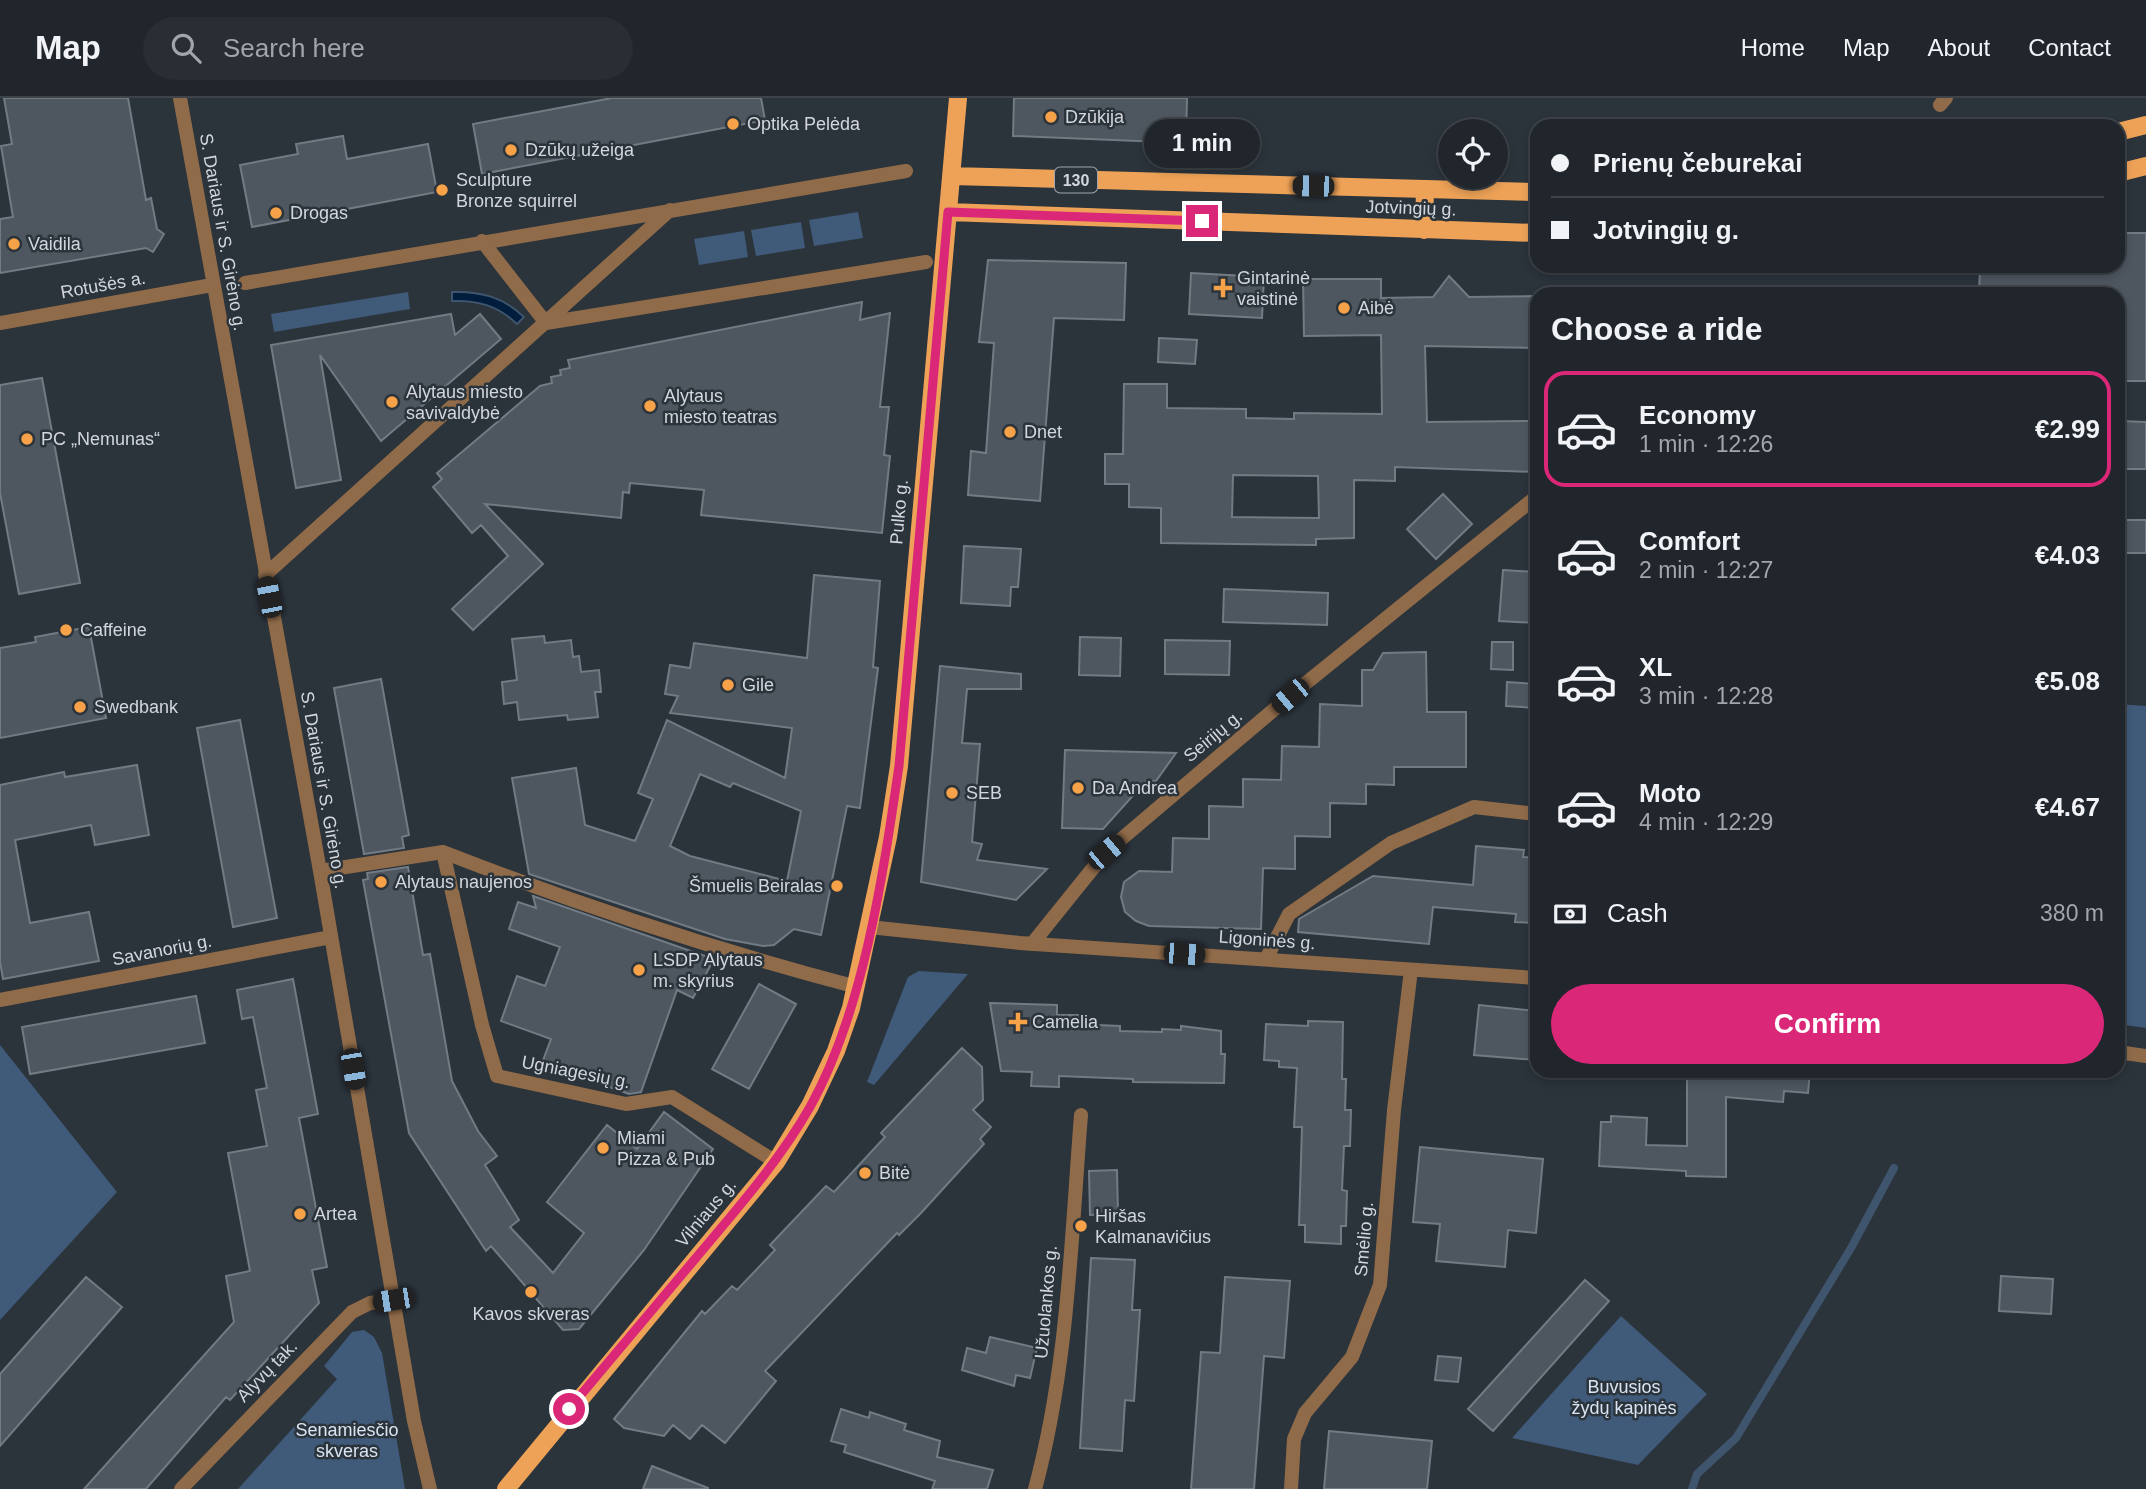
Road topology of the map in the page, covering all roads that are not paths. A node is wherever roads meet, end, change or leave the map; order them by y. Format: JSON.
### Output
{"nodes":[{"id":1,"x":180,"y":98,"type":"edge"},
{"id":2,"x":958,"y":98,"type":"edge"},
{"id":3,"x":2146,"y":125,"type":"edge"},
{"id":4,"x":2125,"y":130,"type":"edge"},
{"id":5,"x":2146,"y":166,"type":"edge"},
{"id":6,"x":906,"y":171,"type":"dead end"},
{"id":7,"x":2125,"y":171,"type":"edge"},
{"id":8,"x":951,"y":176,"type":"junction"},
{"id":9,"x":1425,"y":189,"type":"junction"},
{"id":10,"x":1530,"y":192,"type":"edge"},
{"id":11,"x":671,"y":209,"type":"junction"},
{"id":12,"x":948,"y":212,"type":"junction"},
{"id":13,"x":1424,"y":230,"type":"junction"},
{"id":14,"x":1530,"y":233,"type":"edge"},
{"id":15,"x":482,"y":241,"type":"junction"},
{"id":16,"x":926,"y":262,"type":"dead end"},
{"id":17,"x":245,"y":283,"type":"dead end"},
{"id":18,"x":212,"y":285,"type":"junction"},
{"id":19,"x":0,"y":323,"type":"edge"},
{"id":20,"x":546,"y":323,"type":"junction"},
{"id":21,"x":1530,"y":502,"type":"edge"},
{"id":22,"x":265,"y":575,"type":"junction"},
{"id":23,"x":1530,"y":813,"type":"edge"},
{"id":24,"x":443,"y":852,"type":"junction"},
{"id":25,"x":320,"y":872,"type":"junction"},
{"id":26,"x":869,"y":927,"type":"junction"},
{"id":27,"x":331,"y":937,"type":"junction"},
{"id":28,"x":1032,"y":944,"type":"junction"},
{"id":29,"x":1266,"y":959,"type":"junction"},
{"id":30,"x":1411,"y":970,"type":"junction"},
{"id":31,"x":1530,"y":978,"type":"edge"},
{"id":32,"x":857,"y":987,"type":"junction"},
{"id":33,"x":0,"y":1000,"type":"edge"},
{"id":34,"x":2125,"y":1053,"type":"edge"},
{"id":35,"x":2146,"y":1056,"type":"edge"},
{"id":36,"x":1080,"y":1115,"type":"dead end"},
{"id":37,"x":776,"y":1161,"type":"junction"},
{"id":38,"x":393,"y":1300,"type":"junction"},
{"id":39,"x":181,"y":1489,"type":"edge"},
{"id":40,"x":430,"y":1489,"type":"edge"},
{"id":41,"x":506,"y":1489,"type":"edge"},
{"id":42,"x":1035,"y":1489,"type":"edge"},
{"id":43,"x":1291,"y":1489,"type":"edge"}],
"edges":[{"from":1,"to":18,"type":"street","name":"S. Dariaus ir S. Girėno g."},
{"from":2,"to":8,"type":"main road","name":"Pulko g."},
{"from":3,"to":4,"type":"main road"},
{"from":5,"to":7,"type":"main road"},
{"from":6,"to":11,"type":"street"},
{"from":8,"to":9,"type":"main road","name":"Jotvingių g.","number":"130"},
{"from":8,"to":12,"type":"main road","name":"Pulko g."},
{"from":9,"to":10,"type":"main road","name":"Jotvingių g.","number":"130"},
{"from":9,"to":13,"type":"main road"},
{"from":11,"to":15,"type":"street"},
{"from":11,"to":20,"type":"street"},
{"from":12,"to":13,"type":"main road","name":"Jotvingių g."},
{"from":12,"to":26,"type":"main road","name":"Pulko g."},
{"from":13,"to":14,"type":"main road","name":"Jotvingių g."},
{"from":15,"to":17,"type":"street"},
{"from":15,"to":20,"type":"street"},
{"from":16,"to":20,"type":"street"},
{"from":18,"to":19,"type":"street","name":"Rotušės a."},
{"from":18,"to":22,"type":"street","name":"S. Dariaus ir S. Girėno g."},
{"from":20,"to":22,"type":"street"},
{"from":21,"to":28,"type":"street","name":"Seirijų g."},
{"from":22,"to":25,"type":"street","name":"S. Dariaus ir S. Girėno g."},
{"from":23,"to":29,"type":"street"},
{"from":24,"to":25,"type":"street"},
{"from":24,"to":32,"type":"street"},
{"from":24,"to":37,"type":"street","name":"Ugniagesių g."},
{"from":25,"to":27,"type":"street","name":"S. Dariaus ir S. Girėno g."},
{"from":26,"to":28,"type":"street","name":"Ligoninės g."},
{"from":26,"to":32,"type":"main road","name":"Vilniaus g."},
{"from":27,"to":33,"type":"street","name":"Savanorių g."},
{"from":27,"to":38,"type":"street","name":"S. Dariaus ir S. Girėno g."},
{"from":28,"to":29,"type":"street","name":"Ligoninės g."},
{"from":29,"to":30,"type":"street","name":"Ligoninės g."},
{"from":30,"to":31,"type":"street","name":"Ligoninės g."},
{"from":30,"to":43,"type":"street","name":"Smėlio g."},
{"from":32,"to":37,"type":"main road","name":"Vilniaus g."},
{"from":34,"to":35,"type":"street"},
{"from":36,"to":42,"type":"street","name":"Užuolankos g."},
{"from":37,"to":41,"type":"main road","name":"Vilniaus g."},
{"from":38,"to":39,"type":"street","name":"Alyvų tak."},
{"from":38,"to":40,"type":"street","name":"S. Dariaus ir S. Girėno g."}]}
